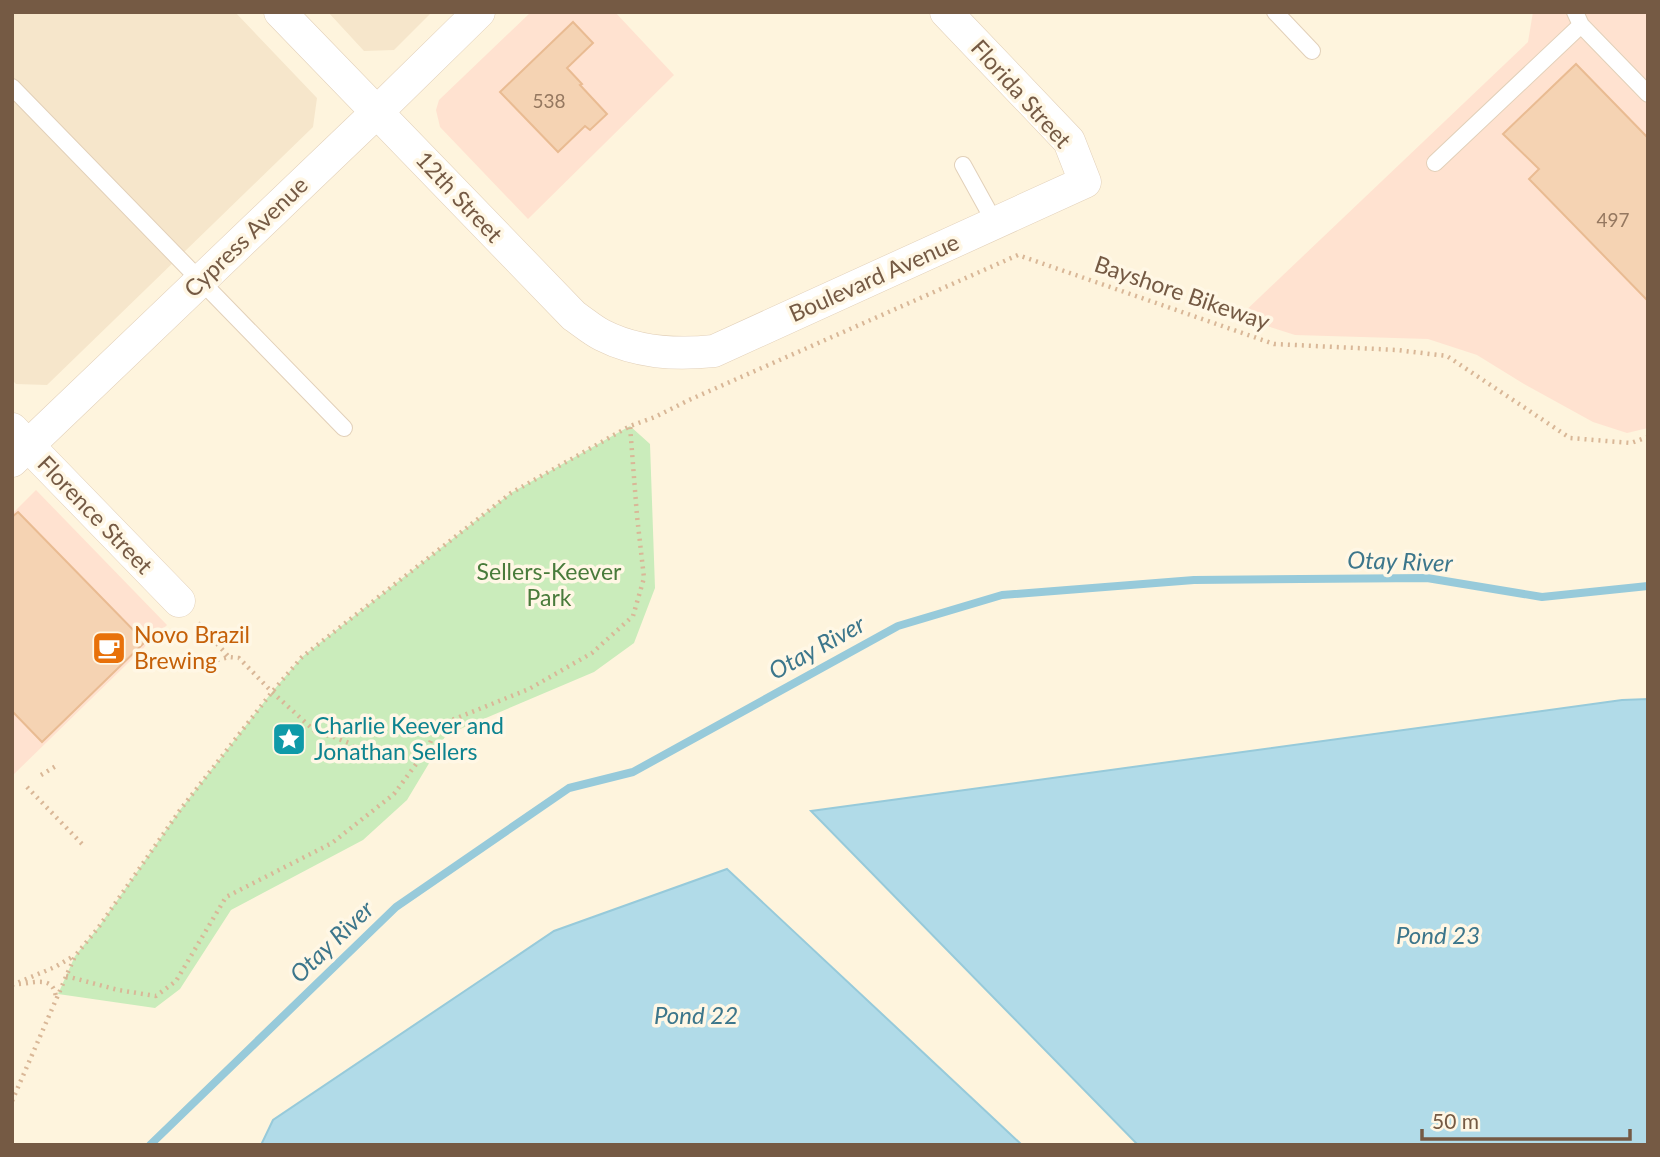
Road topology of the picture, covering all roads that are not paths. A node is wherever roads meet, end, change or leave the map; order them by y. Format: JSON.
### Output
{"nodes":[{"id":1,"x":280,"y":12,"type":"edge"},
{"id":2,"x":479,"y":12,"type":"edge"},
{"id":3,"x":946,"y":12,"type":"edge"},
{"id":4,"x":1275,"y":12,"type":"edge"},
{"id":5,"x":1578,"y":18,"type":"edge"},
{"id":6,"x":1312,"y":51,"type":"dead end"},
{"id":7,"x":12,"y":87,"type":"edge"},
{"id":8,"x":1648,"y":94,"type":"edge"},
{"id":9,"x":377,"y":112,"type":"junction"},
{"id":10,"x":1435,"y":163,"type":"dead end"},
{"id":11,"x":963,"y":165,"type":"dead end"},
{"id":12,"x":1085,"y":182,"type":"joint"},
{"id":13,"x":995,"y":223,"type":"junction"},
{"id":14,"x":200,"y":280,"type":"junction"},
{"id":15,"x":657,"y":352,"type":"joint"},
{"id":16,"x":344,"y":428,"type":"dead end"},
{"id":17,"x":18,"y":445,"type":"edge"},
{"id":18,"x":187,"y":610,"type":"road end"}],
"edges":[{"from":1,"to":9,"type":"street","name":"12th Street"},
{"from":2,"to":9,"type":"street","name":"Cypress Avenue"},
{"from":3,"to":12,"type":"street","name":"Florida Street"},
{"from":4,"to":6,"type":"lane"},
{"from":5,"to":8,"type":"lane"},
{"from":5,"to":10,"type":"lane"},
{"from":7,"to":14,"type":"lane"},
{"from":9,"to":14,"type":"street","name":"Cypress Avenue"},
{"from":9,"to":15,"type":"street","name":"12th Street"},
{"from":11,"to":13,"type":"lane"},
{"from":12,"to":13,"type":"street","name":"Boulevard Avenue"},
{"from":13,"to":15,"type":"street","name":"Boulevard Avenue"},
{"from":14,"to":16,"type":"lane"},
{"from":14,"to":17,"type":"street","name":"Cypress Avenue"},
{"from":17,"to":18,"type":"street","name":"Florence Street"}]}
